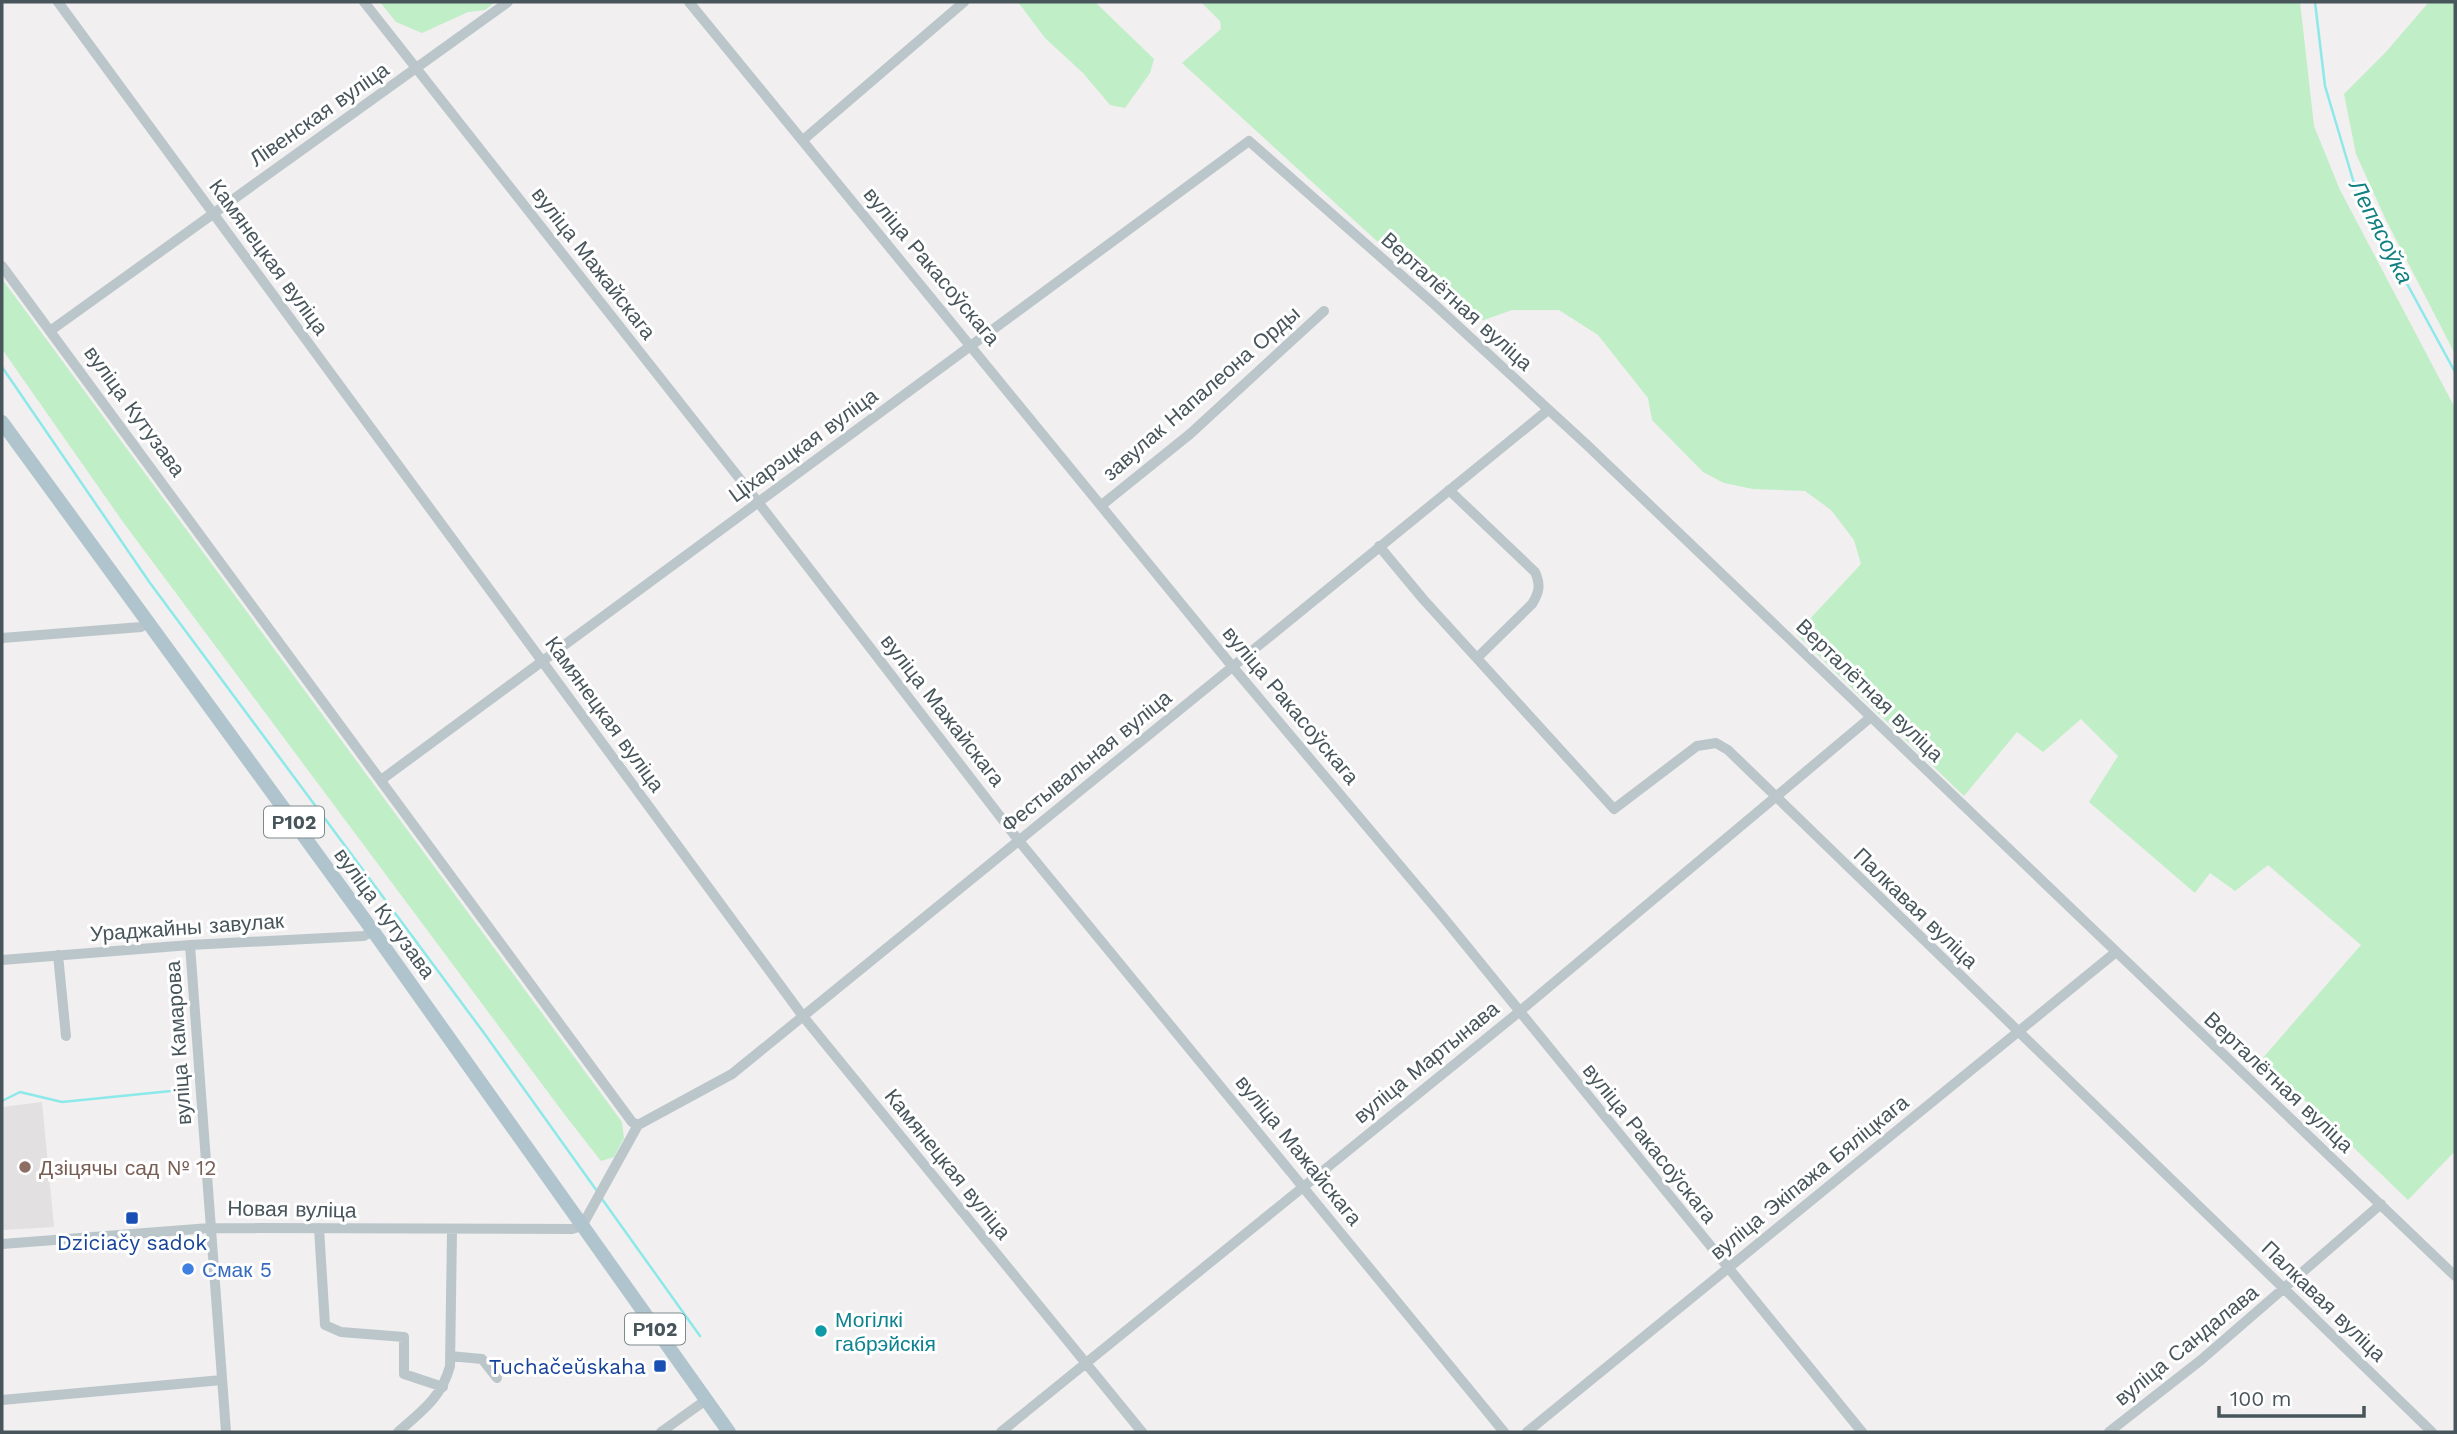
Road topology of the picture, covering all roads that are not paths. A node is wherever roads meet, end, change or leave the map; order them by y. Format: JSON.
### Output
{"nodes":[{"id":1,"x":58,"y":2,"type":"edge"},
{"id":2,"x":364,"y":2,"type":"edge"},
{"id":3,"x":508,"y":2,"type":"edge"},
{"id":4,"x":690,"y":2,"type":"edge"},
{"id":5,"x":964,"y":2,"type":"edge"},
{"id":6,"x":417,"y":69,"type":"junction"},
{"id":7,"x":803,"y":140,"type":"junction"},
{"id":8,"x":1248,"y":141,"type":"joint"},
{"id":9,"x":213,"y":213,"type":"junction"},
{"id":10,"x":2,"y":266,"type":"edge"},
{"id":11,"x":1324,"y":311,"type":"dead end"},
{"id":12,"x":50,"y":331,"type":"junction"},
{"id":13,"x":972,"y":344,"type":"junction"},
{"id":14,"x":1548,"y":410,"type":"junction"},
{"id":15,"x":2,"y":422,"type":"edge"},
{"id":16,"x":1449,"y":490,"type":"junction"},
{"id":17,"x":758,"y":502,"type":"junction"},
{"id":18,"x":1103,"y":504,"type":"junction"},
{"id":19,"x":1379,"y":546,"type":"junction"},
{"id":20,"x":150,"y":622,"type":"junction"},
{"id":21,"x":2,"y":638,"type":"edge"},
{"id":22,"x":1478,"y":657,"type":"junction"},
{"id":23,"x":542,"y":661,"type":"junction"},
{"id":24,"x":1233,"y":666,"type":"junction"},
{"id":25,"x":1871,"y":717,"type":"junction"},
{"id":26,"x":381,"y":780,"type":"junction"},
{"id":27,"x":1774,"y":798,"type":"junction"},
{"id":28,"x":1019,"y":841,"type":"junction"},
{"id":29,"x":373,"y":931,"type":"junction"},
{"id":30,"x":190,"y":945,"type":"junction"},
{"id":31,"x":2116,"y":952,"type":"junction"},
{"id":32,"x":58,"y":955,"type":"junction"},
{"id":33,"x":2,"y":960,"type":"edge"},
{"id":34,"x":1519,"y":1012,"type":"junction"},
{"id":35,"x":802,"y":1015,"type":"junction"},
{"id":36,"x":2017,"y":1031,"type":"junction"},
{"id":37,"x":66,"y":1036,"type":"dead end"},
{"id":38,"x":635,"y":1123,"type":"junction"},
{"id":39,"x":1303,"y":1185,"type":"junction"},
{"id":40,"x":2381,"y":1204,"type":"junction"},
{"id":41,"x":582,"y":1226,"type":"junction"},
{"id":42,"x":210,"y":1228,"type":"junction"},
{"id":43,"x":319,"y":1228,"type":"junction"},
{"id":44,"x":452,"y":1231,"type":"junction"},
{"id":45,"x":2,"y":1244,"type":"edge"},
{"id":46,"x":1727,"y":1268,"type":"junction"},
{"id":47,"x":2455,"y":1276,"type":"edge"},
{"id":48,"x":2285,"y":1288,"type":"junction"},
{"id":49,"x":450,"y":1356,"type":"junction"},
{"id":50,"x":1085,"y":1363,"type":"junction"},
{"id":51,"x":497,"y":1378,"type":"dead end"},
{"id":52,"x":222,"y":1381,"type":"junction"},
{"id":53,"x":443,"y":1387,"type":"junction"},
{"id":54,"x":2,"y":1400,"type":"edge"},
{"id":55,"x":706,"y":1400,"type":"junction"},
{"id":56,"x":226,"y":1432,"type":"edge"},
{"id":57,"x":398,"y":1432,"type":"edge"},
{"id":58,"x":661,"y":1432,"type":"edge"},
{"id":59,"x":729,"y":1432,"type":"edge"},
{"id":60,"x":1000,"y":1432,"type":"edge"},
{"id":61,"x":1142,"y":1432,"type":"edge"},
{"id":62,"x":1504,"y":1432,"type":"edge"},
{"id":63,"x":1527,"y":1432,"type":"edge"},
{"id":64,"x":1862,"y":1432,"type":"edge"},
{"id":65,"x":2109,"y":1432,"type":"edge"},
{"id":66,"x":2432,"y":1432,"type":"edge"}],
"edges":[{"from":1,"to":9,"type":"street","name":"Камянецкая вуліца"},
{"from":2,"to":6,"type":"street","name":"вуліца Мажайскага"},
{"from":3,"to":6,"type":"street","name":"Лівенская вуліца"},
{"from":4,"to":7,"type":"street","name":"вуліца Ракасоўскага"},
{"from":5,"to":7,"type":"street"},
{"from":6,"to":9,"type":"street","name":"Лівенская вуліца"},
{"from":6,"to":17,"type":"street","name":"вуліца Мажайскага"},
{"from":7,"to":13,"type":"street","name":"вуліца Ракасоўскага"},
{"from":8,"to":13,"type":"street","name":"Ціхарэцкая вуліца"},
{"from":8,"to":14,"type":"street","name":"Верталётная вуліца"},
{"from":9,"to":12,"type":"street","name":"Лівенская вуліца"},
{"from":9,"to":23,"type":"street","name":"Камянецкая вуліца"},
{"from":10,"to":12,"type":"street","name":"вуліца Кутузава"},
{"from":11,"to":18,"type":"street","name":"завулак Напалеона Орды"},
{"from":12,"to":26,"type":"street","name":"вуліца Кутузава"},
{"from":13,"to":17,"type":"street","name":"Ціхарэцкая вуліца"},
{"from":13,"to":18,"type":"street","name":"вуліца Ракасоўскага"},
{"from":14,"to":16,"type":"street","name":"Фестывальная вуліца"},
{"from":14,"to":25,"type":"street","name":"Верталётная вуліца"},
{"from":15,"to":20,"type":"main road","name":"вуліца Кутузава","number":"Р102"},
{"from":16,"to":19,"type":"street","name":"Фестывальная вуліца"},
{"from":16,"to":22,"type":"street"},
{"from":17,"to":23,"type":"street","name":"Ціхарэцкая вуліца"},
{"from":17,"to":28,"type":"street","name":"вуліца Мажайскага"},
{"from":18,"to":24,"type":"street","name":"вуліца Ракасоўскага"},
{"from":19,"to":22,"type":"street","name":"Палкавая вуліца"},
{"from":19,"to":24,"type":"street","name":"Фестывальная вуліца"},
{"from":20,"to":21,"type":"street"},
{"from":20,"to":29,"type":"main road","name":"вуліца Кутузава","number":"Р102"},
{"from":22,"to":27,"type":"street","name":"Палкавая вуліца"},
{"from":23,"to":26,"type":"street","name":"Ціхарэцкая вуліца"},
{"from":23,"to":35,"type":"street","name":"Камянецкая вуліца"},
{"from":24,"to":28,"type":"street","name":"Фестывальная вуліца"},
{"from":24,"to":34,"type":"street","name":"вуліца Ракасоўскага"},
{"from":25,"to":27,"type":"street","name":"вуліца Мартынава"},
{"from":25,"to":31,"type":"street","name":"Верталётная вуліца"},
{"from":26,"to":38,"type":"street","name":"вуліца Кутузава"},
{"from":27,"to":34,"type":"street","name":"вуліца Мартынава"},
{"from":27,"to":36,"type":"street","name":"Палкавая вуліца"},
{"from":28,"to":35,"type":"street","name":"Фестывальная вуліца"},
{"from":28,"to":39,"type":"street","name":"вуліца Мажайскага"},
{"from":29,"to":30,"type":"street","name":"Ураджайны завулак"},
{"from":29,"to":41,"type":"main road","name":"вуліца Кутузава","number":"Р102"},
{"from":30,"to":32,"type":"street","name":"Ураджайны завулак"},
{"from":30,"to":42,"type":"street","name":"вуліца Камарова"},
{"from":31,"to":36,"type":"street","name":"вуліца Экіпажа Бяліцкага"},
{"from":31,"to":40,"type":"street","name":"Верталётная вуліца"},
{"from":32,"to":33,"type":"street","name":"Ураджайны завулак"},
{"from":32,"to":37,"type":"street"},
{"from":34,"to":39,"type":"street","name":"вуліца Мартынава"},
{"from":34,"to":46,"type":"street","name":"вуліца Ракасоўскага"},
{"from":35,"to":38,"type":"street","name":"Фестывальная вуліца"},
{"from":35,"to":50,"type":"street","name":"Камянецкая вуліца"},
{"from":36,"to":46,"type":"street","name":"вуліца Экіпажа Бяліцкага"},
{"from":36,"to":48,"type":"street","name":"Палкавая вуліца"},
{"from":38,"to":41,"type":"street"},
{"from":39,"to":50,"type":"street","name":"вуліца Мартынава"},
{"from":39,"to":62,"type":"street","name":"вуліца Мажайскага"},
{"from":40,"to":47,"type":"street","name":"Верталётная вуліца"},
{"from":40,"to":48,"type":"street","name":"вуліца Сандалава"},
{"from":41,"to":44,"type":"street","name":"Новая вуліца"},
{"from":41,"to":55,"type":"main road","name":"вуліца Кутузава","number":"Р102"},
{"from":42,"to":43,"type":"street","name":"Новая вуліца"},
{"from":42,"to":45,"type":"street","name":"Новая вуліца"},
{"from":42,"to":52,"type":"street","name":"вуліца Камарова"},
{"from":43,"to":44,"type":"street","name":"Новая вуліца"},
{"from":43,"to":53,"type":"street"},
{"from":44,"to":49,"type":"street"},
{"from":46,"to":63,"type":"street","name":"вуліца Экіпажа Бяліцкага"},
{"from":46,"to":64,"type":"street","name":"вуліца Ракасоўскага"},
{"from":48,"to":65,"type":"street","name":"вуліца Сандалава"},
{"from":48,"to":66,"type":"street","name":"Палкавая вуліца"},
{"from":49,"to":51,"type":"street"},
{"from":49,"to":53,"type":"street"},
{"from":50,"to":60,"type":"street","name":"вуліца Мартынава"},
{"from":50,"to":61,"type":"street","name":"Камянецкая вуліца"},
{"from":52,"to":54,"type":"street"},
{"from":52,"to":56,"type":"street","name":"вуліца Камарова"},
{"from":53,"to":57,"type":"street"},
{"from":55,"to":58,"type":"street"},
{"from":55,"to":59,"type":"main road","name":"вуліца Кутузава","number":"Р102"}]}
